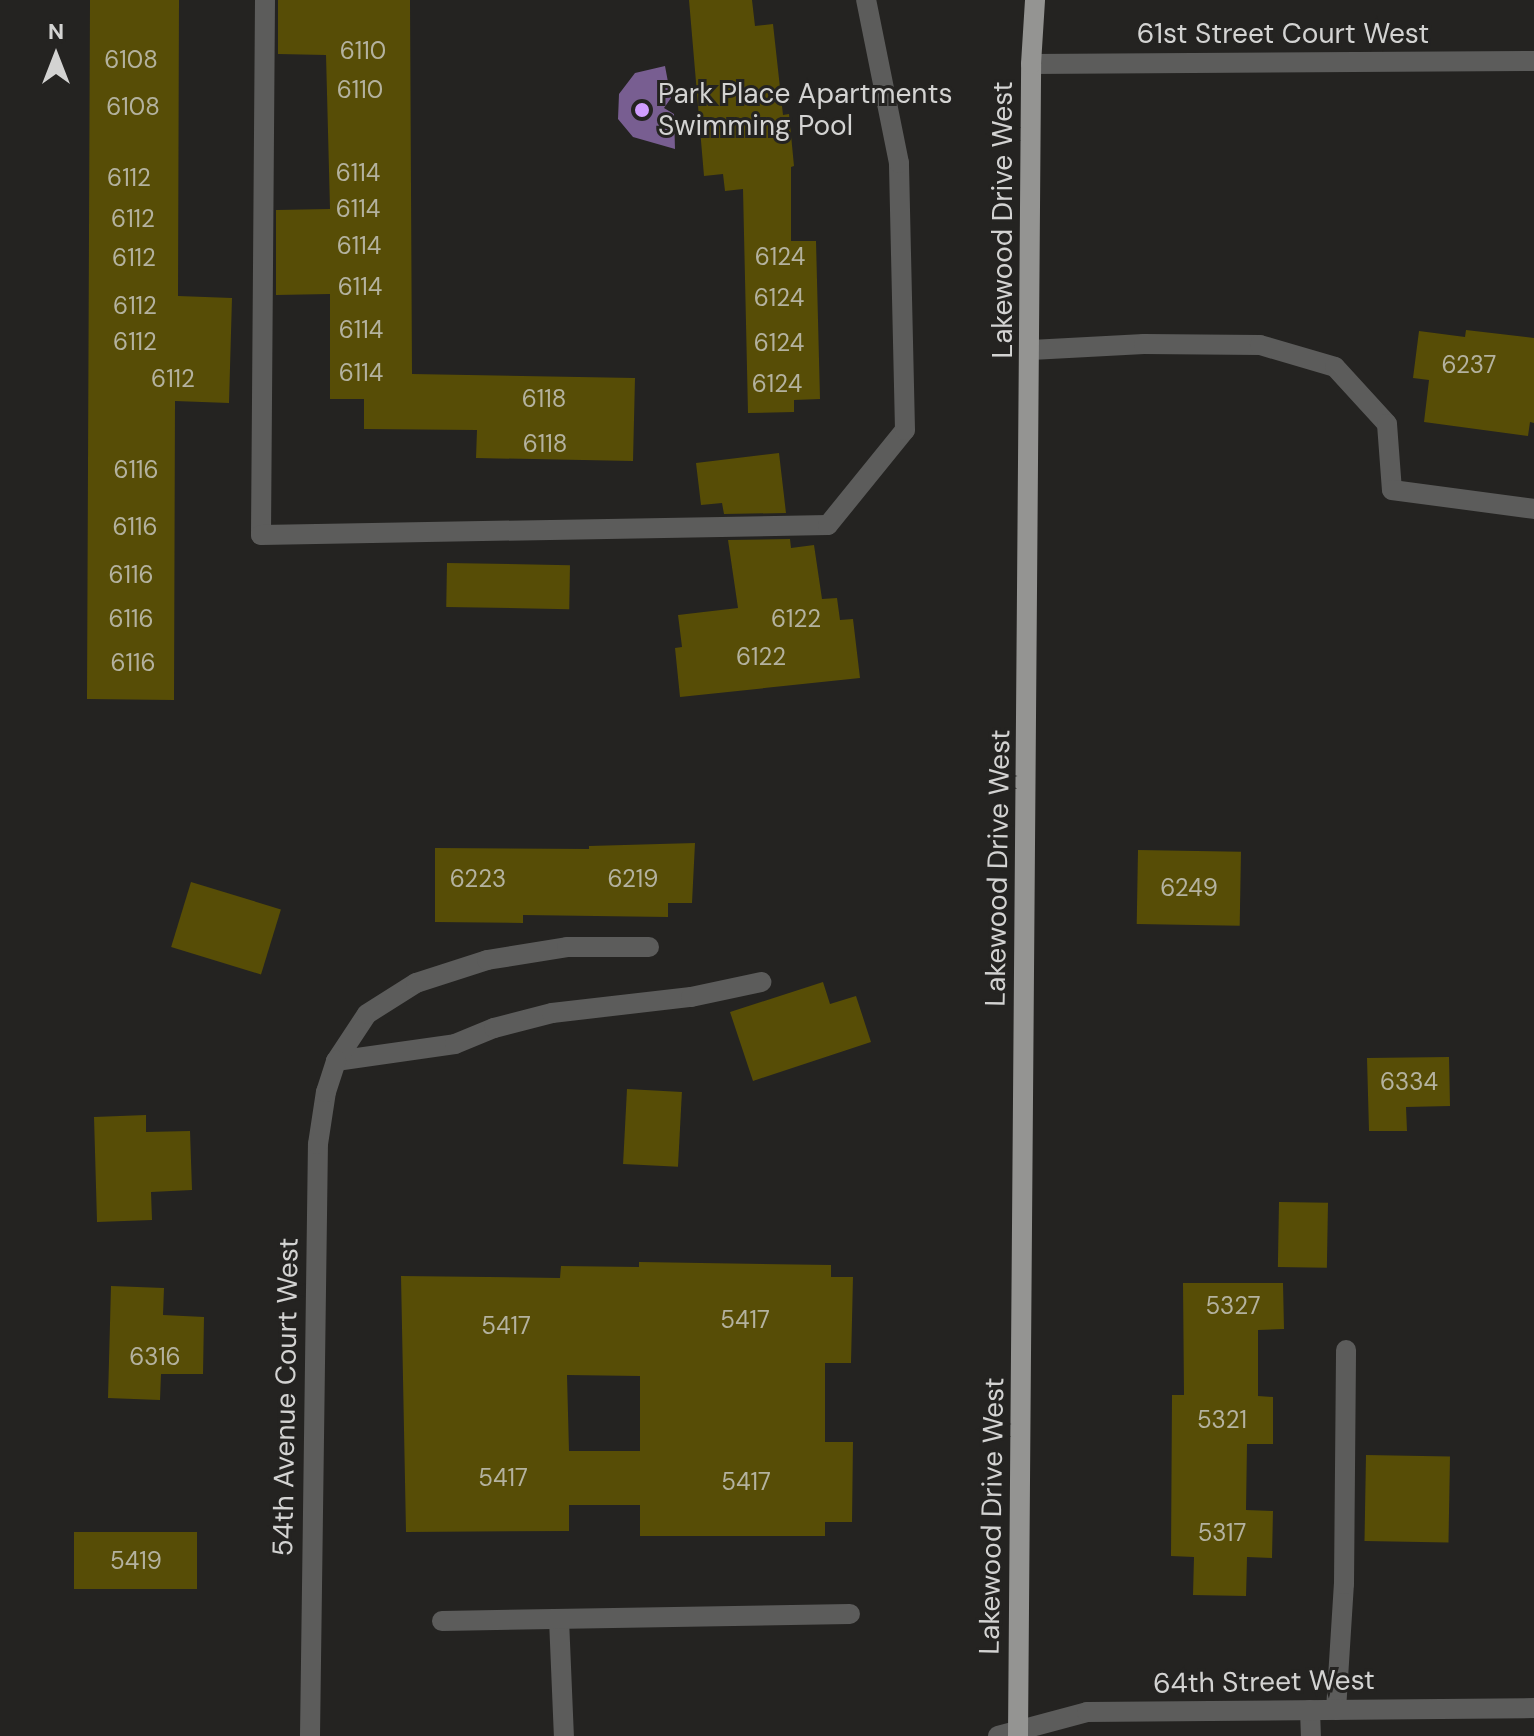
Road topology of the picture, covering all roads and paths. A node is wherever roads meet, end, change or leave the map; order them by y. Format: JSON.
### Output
{"nodes":[{"id":1,"x":265,"y":0,"type":"edge"},
{"id":2,"x":866,"y":0,"type":"edge"},
{"id":3,"x":1035,"y":0,"type":"edge"},
{"id":4,"x":1534,"y":61,"type":"edge"},
{"id":5,"x":1031,"y":64,"type":"junction"},
{"id":6,"x":1031,"y":350,"type":"junction"},
{"id":7,"x":1534,"y":509,"type":"edge"},
{"id":8,"x":649,"y":947,"type":"dead end"},
{"id":9,"x":761,"y":982,"type":"dead end"},
{"id":10,"x":336,"y":1061,"type":"junction"},
{"id":11,"x":1346,"y":1350,"type":"dead end"},
{"id":12,"x":850,"y":1614,"type":"dead end"},
{"id":13,"x":559,"y":1619,"type":"junction"},
{"id":14,"x":442,"y":1621,"type":"dead end"},
{"id":15,"x":1534,"y":1708,"type":"edge"},
{"id":16,"x":1310,"y":1710,"type":"junction"},
{"id":17,"x":1336,"y":1710,"type":"junction"},
{"id":18,"x":1018,"y":1733,"type":"edge"},
{"id":19,"x":310,"y":1736,"type":"edge"},
{"id":20,"x":564,"y":1736,"type":"edge"},
{"id":21,"x":998,"y":1736,"type":"edge"},
{"id":22,"x":1311,"y":1736,"type":"edge"}],
"edges":[{"from":1,"to":2,"type":"street"},
{"from":3,"to":5,"type":"main road","name":"Lakewood Drive West"},
{"from":4,"to":5,"type":"street","name":"61st Street Court West"},
{"from":5,"to":6,"type":"main road","name":"Lakewood Drive West"},
{"from":6,"to":7,"type":"street"},
{"from":6,"to":18,"type":"main road","name":"Lakewood Drive West"},
{"from":8,"to":10,"type":"street","name":"54th Avenue Court West"},
{"from":9,"to":10,"type":"street"},
{"from":10,"to":19,"type":"street","name":"54th Avenue Court West"},
{"from":11,"to":17,"type":"street"},
{"from":12,"to":13,"type":"street"},
{"from":13,"to":14,"type":"street"},
{"from":13,"to":20,"type":"street"},
{"from":15,"to":17,"type":"street","name":"64th Street West"},
{"from":16,"to":17,"type":"street","name":"64th Street West"},
{"from":16,"to":18,"type":"street","name":"64th Street West"},
{"from":16,"to":22,"type":"street"},
{"from":18,"to":21,"type":"street","name":"64th Street West"}]}
